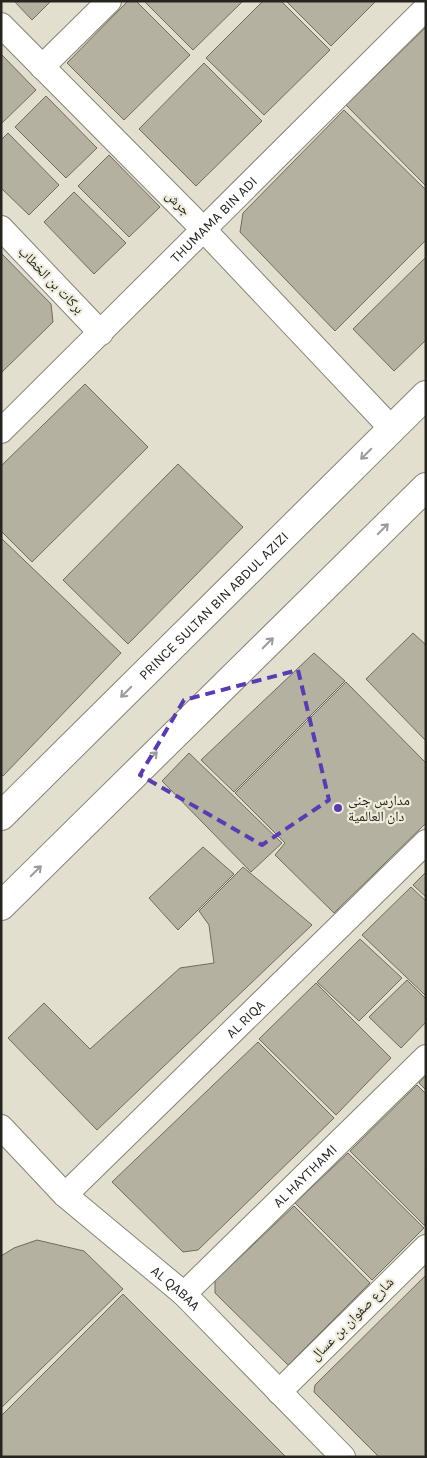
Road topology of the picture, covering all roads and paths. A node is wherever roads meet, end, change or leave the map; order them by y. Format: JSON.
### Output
{"nodes":[{"id":1,"x":109,"y":1,"type":"edge"},
{"id":2,"x":426,"y":8,"type":"edge"},
{"id":3,"x":1,"y":25,"type":"edge"},
{"id":4,"x":42,"y":67,"type":"junction"},
{"id":5,"x":1,"y":228,"type":"edge"},
{"id":6,"x":204,"y":230,"type":"junction"},
{"id":7,"x":101,"y":333,"type":"junction"},
{"id":8,"x":426,"y":395,"type":"edge"},
{"id":9,"x":392,"y":429,"type":"junction"},
{"id":10,"x":1,"y":431,"type":"edge"},
{"id":11,"x":425,"y":490,"type":"edge"},
{"id":12,"x":1,"y":816,"type":"edge"},
{"id":13,"x":426,"y":842,"type":"edge"},
{"id":14,"x":1,"y":906,"type":"edge"},
{"id":15,"x":426,"y":1057,"type":"edge"},
{"id":16,"x":1,"y":1127,"type":"edge"},
{"id":17,"x":65,"y":1195,"type":"junction"},
{"id":18,"x":426,"y":1247,"type":"edge"},
{"id":19,"x":184,"y":1294,"type":"junction"},
{"id":20,"x":279,"y":1392,"type":"junction"},
{"id":21,"x":343,"y":1457,"type":"edge"}],
"edges":[{"from":1,"to":4,"type":"street"},
{"from":2,"to":6,"type":"street","name":"THUMAMA BIN ADI"},
{"from":3,"to":4,"type":"street","name":"جرش"},
{"from":4,"to":6,"type":"street","name":"جرش"},
{"from":5,"to":7,"type":"street","name":"بركات بن الخطاب"},
{"from":6,"to":7,"type":"street","name":"THUMAMA BIN ADI"},
{"from":6,"to":9,"type":"street","name":"جرش"},
{"from":7,"to":10,"type":"street","name":"THUMAMA BIN ADI"},
{"from":8,"to":9,"type":"street","name":"PRINCE SULTAN BIN ABDUL AZIZI"},
{"from":9,"to":12,"type":"street","name":"PRINCE SULTAN BIN ABDUL AZIZI","one_way":true},
{"from":14,"to":11,"type":"street","one_way":true},
{"from":13,"to":17,"type":"street","name":"AL RIQA"},
{"from":15,"to":19,"type":"street","name":"AL HAYTHAMI"},
{"from":16,"to":17,"type":"street","name":"AL QABAA"},
{"from":17,"to":19,"type":"street","name":"AL QABAA"},
{"from":18,"to":20,"type":"street","name":"شارع صفوان بن عسال"},
{"from":19,"to":20,"type":"street","name":"AL QABAA"},
{"from":20,"to":21,"type":"street","name":"AL QABAA"}]}
